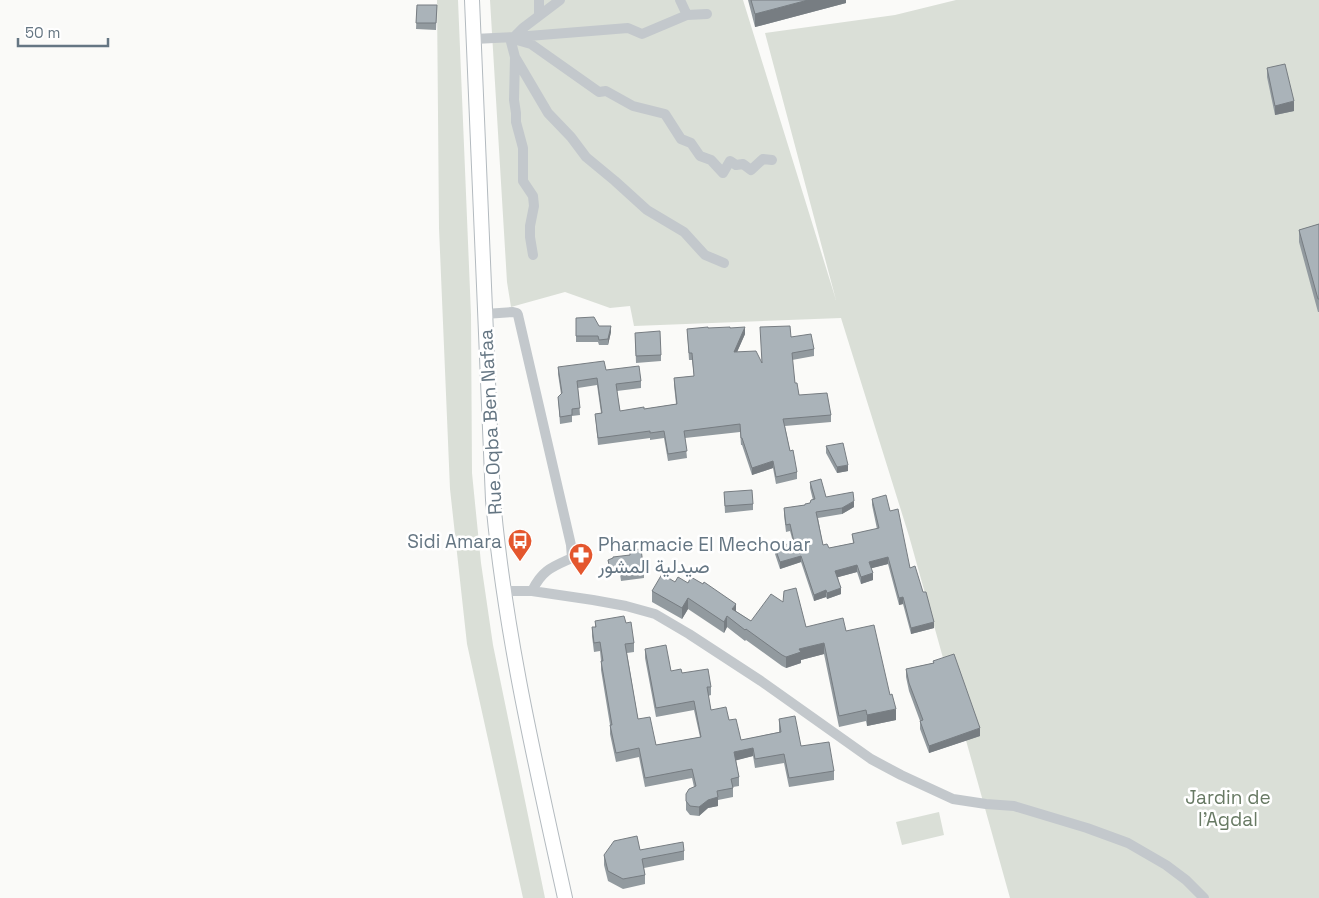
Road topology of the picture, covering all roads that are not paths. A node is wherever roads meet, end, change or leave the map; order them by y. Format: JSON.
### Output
{"nodes":[{"id":1,"x":472,"y":0,"type":"edge"},
{"id":2,"x":539,"y":0,"type":"edge"},
{"id":3,"x":560,"y":0,"type":"edge"},
{"id":4,"x":680,"y":0,"type":"edge"},
{"id":5,"x":707,"y":14,"type":"dead end"},
{"id":6,"x":687,"y":15,"type":"junction"},
{"id":7,"x":539,"y":16,"type":"junction"},
{"id":8,"x":512,"y":38,"type":"junction"},
{"id":9,"x":474,"y":39,"type":"junction"},
{"id":10,"x":515,"y":57,"type":"junction"},
{"id":11,"x":772,"y":160,"type":"dead end"},
{"id":12,"x":533,"y":254,"type":"dead end"},
{"id":13,"x":724,"y":263,"type":"dead end"},
{"id":14,"x":485,"y":314,"type":"junction"},
{"id":15,"x":503,"y":591,"type":"junction"},
{"id":16,"x":532,"y":591,"type":"junction"},
{"id":17,"x":565,"y":898,"type":"edge"},
{"id":18,"x":1204,"y":898,"type":"edge"}],
"edges":[{"from":1,"to":9,"type":"street","name":"Rue Oqba Ben Nafaa"},
{"from":2,"to":7,"type":"street"},
{"from":3,"to":7,"type":"street"},
{"from":4,"to":6,"type":"street"},
{"from":5,"to":6,"type":"street"},
{"from":6,"to":8,"type":"street"},
{"from":7,"to":8,"type":"street"},
{"from":8,"to":9,"type":"street"},
{"from":8,"to":10,"type":"street"},
{"from":8,"to":11,"type":"street"},
{"from":9,"to":14,"type":"street","name":"Rue Oqba Ben Nafaa"},
{"from":10,"to":12,"type":"street"},
{"from":10,"to":13,"type":"street"},
{"from":14,"to":15,"type":"street","name":"Rue Oqba Ben Nafaa"},
{"from":14,"to":16,"type":"street"},
{"from":15,"to":16,"type":"street"},
{"from":15,"to":17,"type":"street","name":"Rue Oqba Ben Nafaa"},
{"from":16,"to":18,"type":"street"}]}
